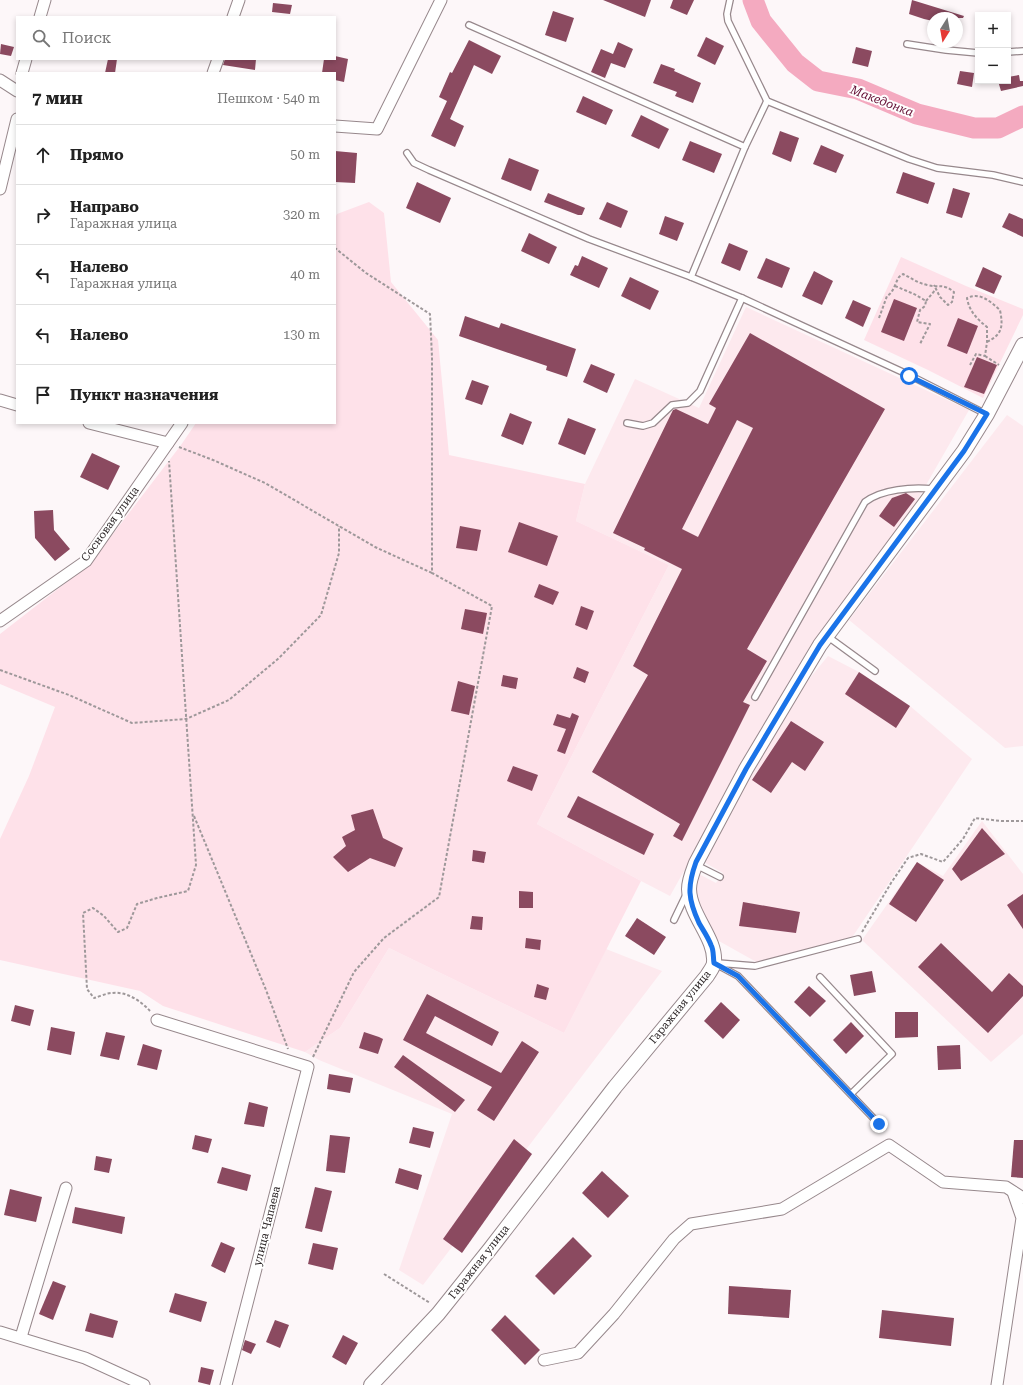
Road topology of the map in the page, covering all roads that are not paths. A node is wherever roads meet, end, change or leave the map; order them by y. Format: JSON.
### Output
{"nodes":[{"id":1,"x":45,"y":0,"type":"edge"},
{"id":2,"x":239,"y":0,"type":"edge"},
{"id":3,"x":441,"y":0,"type":"edge"},
{"id":4,"x":730,"y":0,"type":"edge"},
{"id":5,"x":40,"y":16,"type":"edge"},
{"id":6,"x":233,"y":16,"type":"edge"},
{"id":7,"x":469,"y":25,"type":"dead end"},
{"id":8,"x":907,"y":44,"type":"dead end"},
{"id":9,"x":1023,"y":51,"type":"edge"},
{"id":10,"x":975,"y":52,"type":"edge"},
{"id":11,"x":1011,"y":52,"type":"edge"},
{"id":12,"x":26,"y":60,"type":"edge"},
{"id":13,"x":218,"y":60,"type":"edge"},
{"id":14,"x":22,"y":72,"type":"edge"},
{"id":15,"x":213,"y":72,"type":"edge"},
{"id":16,"x":0,"y":80,"type":"edge"},
{"id":17,"x":16,"y":89,"type":"edge"},
{"id":18,"x":767,"y":101,"type":"junction"},
{"id":19,"x":16,"y":123,"type":"edge"},
{"id":20,"x":336,"y":126,"type":"edge"},
{"id":21,"x":746,"y":148,"type":"junction"},
{"id":22,"x":407,"y":153,"type":"dead end"},
{"id":23,"x":1023,"y":182,"type":"edge"},
{"id":24,"x":0,"y":189,"type":"edge"},
{"id":25,"x":691,"y":277,"type":"junction"},
{"id":26,"x":742,"y":298,"type":"junction"},
{"id":27,"x":1023,"y":345,"type":"edge"},
{"id":28,"x":0,"y":400,"type":"edge"},
{"id":29,"x":16,"y":405,"type":"edge"},
{"id":30,"x":987,"y":414,"type":"junction"},
{"id":31,"x":628,"y":423,"type":"dead end"},
{"id":32,"x":93,"y":424,"type":"edge"},
{"id":33,"x":181,"y":424,"type":"edge"},
{"id":34,"x":168,"y":443,"type":"junction"},
{"id":35,"x":936,"y":489,"type":"junction"},
{"id":36,"x":0,"y":621,"type":"edge"},
{"id":37,"x":826,"y":636,"type":"junction"},
{"id":38,"x":875,"y":671,"type":"dead end"},
{"id":39,"x":755,"y":698,"type":"dead end"},
{"id":40,"x":692,"y":866,"type":"junction"},
{"id":41,"x":720,"y":877,"type":"dead end"},
{"id":42,"x":689,"y":890,"type":"junction"},
{"id":43,"x":674,"y":920,"type":"dead end"},
{"id":44,"x":858,"y":939,"type":"road end"},
{"id":45,"x":714,"y":963,"type":"junction"},
{"id":46,"x":820,"y":977,"type":"dead end"},
{"id":47,"x":158,"y":1020,"type":"road end"},
{"id":48,"x":850,"y":1094,"type":"junction"},
{"id":49,"x":879,"y":1124,"type":"dead end"},
{"id":50,"x":66,"y":1188,"type":"dead end"},
{"id":51,"x":1013,"y":1192,"type":"junction"},
{"id":52,"x":1023,"y":1198,"type":"edge"},
{"id":53,"x":0,"y":1332,"type":"edge"},
{"id":54,"x":21,"y":1337,"type":"junction"},
{"id":55,"x":544,"y":1360,"type":"dead end"},
{"id":56,"x":144,"y":1385,"type":"edge"},
{"id":57,"x":226,"y":1385,"type":"edge"},
{"id":58,"x":371,"y":1385,"type":"edge"},
{"id":59,"x":997,"y":1385,"type":"edge"}],
"edges":[{"from":1,"to":5,"type":"street"},
{"from":2,"to":6,"type":"street"},
{"from":3,"to":20,"type":"street"},
{"from":4,"to":18,"type":"lane"},
{"from":7,"to":21,"type":"lane"},
{"from":8,"to":10,"type":"lane"},
{"from":9,"to":11,"type":"lane"},
{"from":12,"to":14,"type":"street"},
{"from":13,"to":15,"type":"street"},
{"from":16,"to":17,"type":"street"},
{"from":18,"to":21,"type":"lane"},
{"from":18,"to":23,"type":"lane"},
{"from":19,"to":24,"type":"street"},
{"from":21,"to":25,"type":"lane"},
{"from":22,"to":25,"type":"lane"},
{"from":25,"to":26,"type":"lane"},
{"from":26,"to":30,"type":"lane"},
{"from":26,"to":31,"type":"lane"},
{"from":27,"to":30,"type":"street","name":"Гаражная улица"},
{"from":28,"to":29,"type":"street"},
{"from":30,"to":35,"type":"street","name":"Гаражная улица"},
{"from":32,"to":34,"type":"street"},
{"from":33,"to":34,"type":"street","name":"Сосновая улица"},
{"from":34,"to":36,"type":"street","name":"Сосновая улица"},
{"from":35,"to":37,"type":"street","name":"Гаражная улица"},
{"from":35,"to":39,"type":"lane"},
{"from":37,"to":38,"type":"lane"},
{"from":37,"to":40,"type":"street","name":"Гаражная улица"},
{"from":40,"to":41,"type":"lane"},
{"from":40,"to":42,"type":"street","name":"Гаражная улица"},
{"from":42,"to":43,"type":"lane"},
{"from":42,"to":45,"type":"street","name":"Гаражная улица"},
{"from":44,"to":45,"type":"lane"},
{"from":45,"to":48,"type":"lane"},
{"from":45,"to":58,"type":"street","name":"Гаражная улица"},
{"from":46,"to":48,"type":"lane"},
{"from":47,"to":57,"type":"street","name":"улица Чапаева"},
{"from":48,"to":49,"type":"lane"},
{"from":50,"to":54,"type":"street"},
{"from":51,"to":52,"type":"street"},
{"from":51,"to":55,"type":"street"},
{"from":51,"to":59,"type":"street"},
{"from":53,"to":54,"type":"street"},
{"from":54,"to":56,"type":"street"}]}
